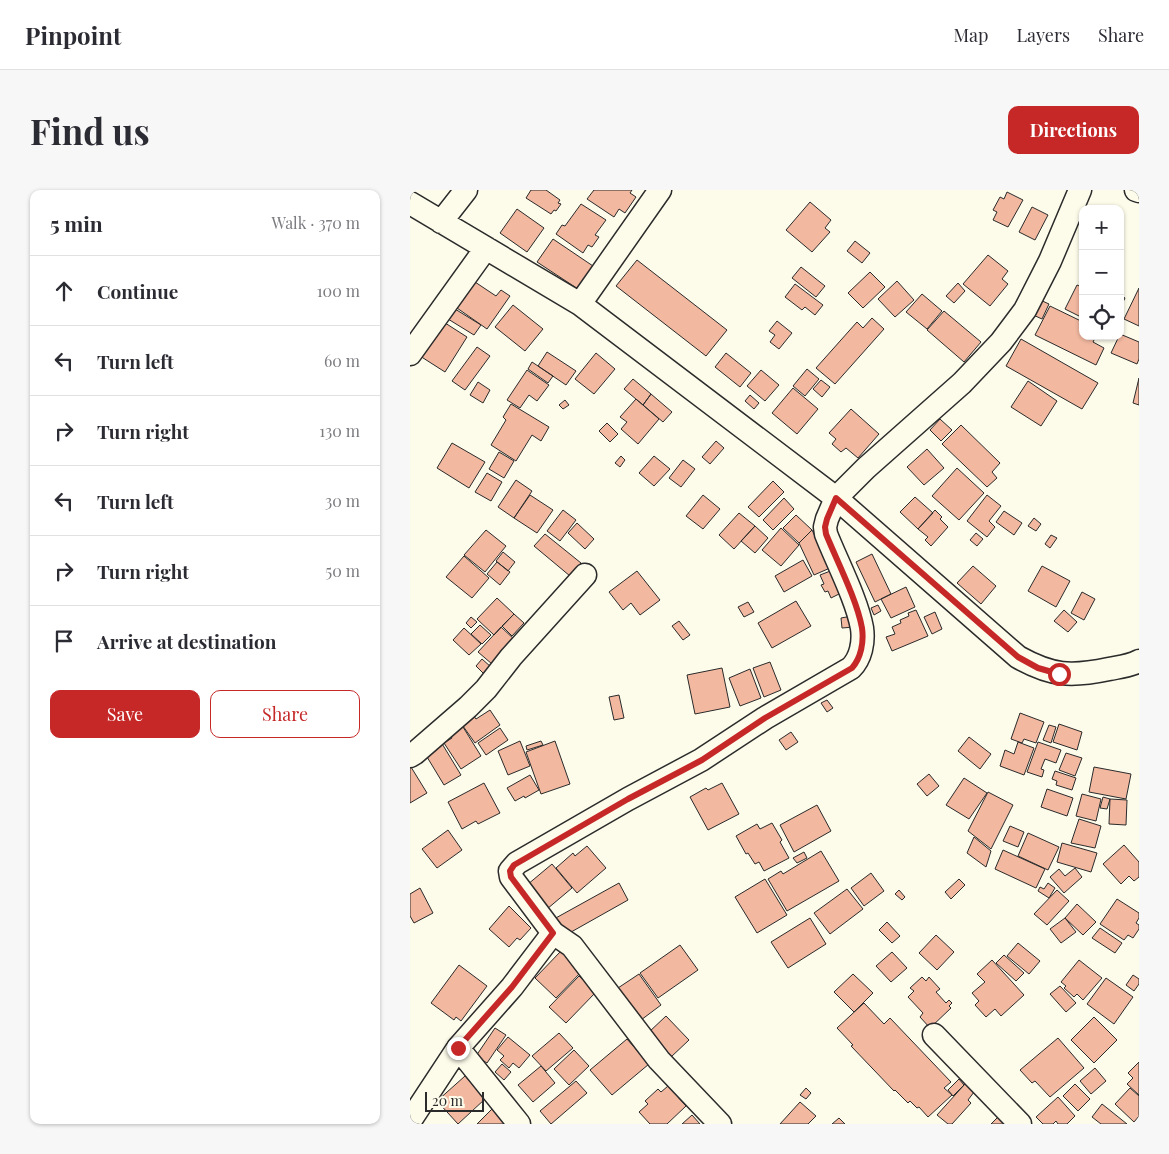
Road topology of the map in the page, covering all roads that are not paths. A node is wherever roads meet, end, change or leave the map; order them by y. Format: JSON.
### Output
{"nodes":[{"id":1,"x":466,"y":190,"type":"edge"},
{"id":2,"x":660,"y":190,"type":"edge"},
{"id":3,"x":1080,"y":190,"type":"edge"},
{"id":4,"x":410,"y":203,"type":"edge"},
{"id":5,"x":441,"y":222,"type":"junction"},
{"id":6,"x":486,"y":248,"type":"junction"},
{"id":7,"x":580,"y":304,"type":"junction"},
{"id":8,"x":410,"y":354,"type":"edge"},
{"id":9,"x":836,"y":498,"type":"junction"},
{"id":10,"x":584,"y":575,"type":"dead end"},
{"id":11,"x":1139,"y":661,"type":"edge"},
{"id":12,"x":410,"y":756,"type":"edge"},
{"id":13,"x":553,"y":933,"type":"junction"},
{"id":14,"x":934,"y":1035,"type":"dead end"},
{"id":15,"x":458,"y":1048,"type":"junction"},
{"id":16,"x":410,"y":1122,"type":"edge"},
{"id":17,"x":519,"y":1124,"type":"edge"},
{"id":18,"x":720,"y":1124,"type":"edge"},
{"id":19,"x":1020,"y":1124,"type":"edge"}],
"edges":[{"from":1,"to":5,"type":"street"},
{"from":2,"to":7,"type":"street"},
{"from":3,"to":9,"type":"street"},
{"from":4,"to":5,"type":"street"},
{"from":5,"to":6,"type":"street"},
{"from":6,"to":7,"type":"street"},
{"from":6,"to":8,"type":"street"},
{"from":7,"to":9,"type":"street"},
{"from":9,"to":11,"type":"street"},
{"from":9,"to":13,"type":"street"},
{"from":10,"to":12,"type":"street"},
{"from":13,"to":15,"type":"street"},
{"from":13,"to":18,"type":"street"},
{"from":14,"to":19,"type":"street"},
{"from":15,"to":16,"type":"street"},
{"from":15,"to":17,"type":"street"}]}
